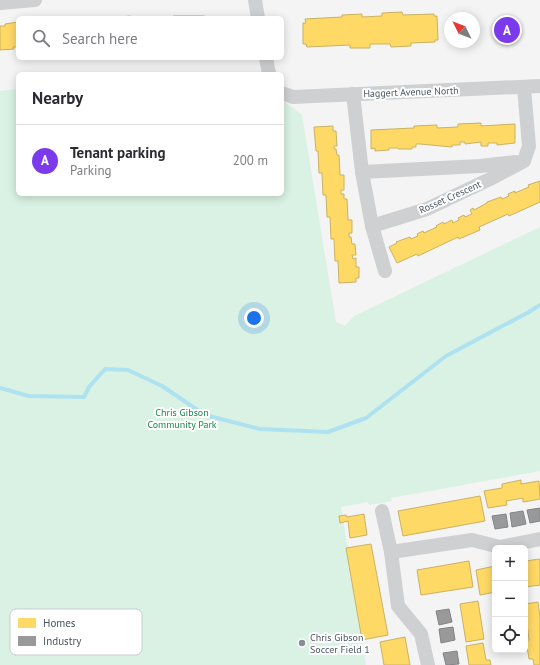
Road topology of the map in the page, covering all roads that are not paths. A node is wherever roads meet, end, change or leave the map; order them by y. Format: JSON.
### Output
{"nodes":[{"id":1,"x":35,"y":0,"type":"edge"},
{"id":2,"x":255,"y":0,"type":"edge"},
{"id":3,"x":0,"y":3,"type":"edge"},
{"id":4,"x":258,"y":16,"type":"edge"},
{"id":5,"x":266,"y":60,"type":"edge"},
{"id":6,"x":269,"y":72,"type":"edge"},
{"id":7,"x":540,"y":86,"type":"edge"},
{"id":8,"x":524,"y":88,"type":"junction"},
{"id":9,"x":284,"y":94,"type":"edge"},
{"id":10,"x":353,"y":94,"type":"junction"},
{"id":11,"x":524,"y":161,"type":"junction"},
{"id":12,"x":362,"y":172,"type":"junction"},
{"id":13,"x":372,"y":226,"type":"junction"},
{"id":14,"x":385,"y":271,"type":"dead end"},
{"id":15,"x":382,"y":512,"type":"dead end"},
{"id":16,"x":540,"y":539,"type":"edge"},
{"id":17,"x":391,"y":552,"type":"junction"},
{"id":18,"x":428,"y":665,"type":"edge"}],
"edges":[{"from":1,"to":3,"type":"street"},
{"from":2,"to":4,"type":"street"},
{"from":5,"to":6,"type":"street"},
{"from":7,"to":8,"type":"street","name":"Haggert Avenue North"},
{"from":8,"to":10,"type":"street","name":"Haggert Avenue North"},
{"from":8,"to":11,"type":"street"},
{"from":9,"to":10,"type":"street","name":"Haggert Avenue North"},
{"from":10,"to":12,"type":"street"},
{"from":11,"to":12,"type":"street","name":"Rosset Crescent"},
{"from":11,"to":13,"type":"street","name":"Rosset Crescent"},
{"from":12,"to":13,"type":"street"},
{"from":13,"to":14,"type":"street"},
{"from":15,"to":17,"type":"street"},
{"from":16,"to":17,"type":"street"},
{"from":17,"to":18,"type":"street"}]}
